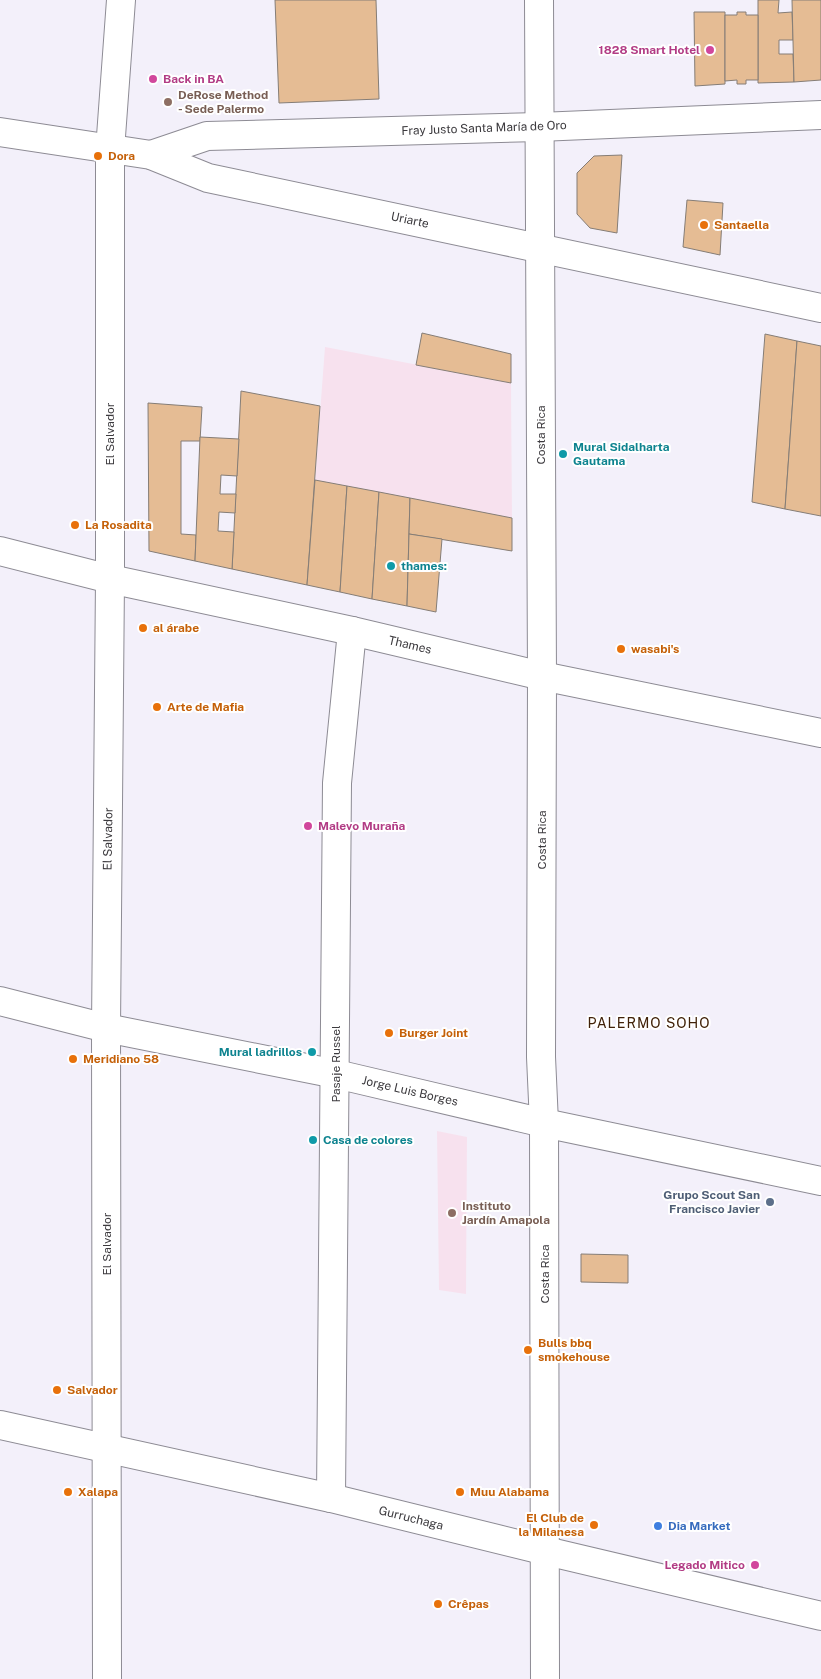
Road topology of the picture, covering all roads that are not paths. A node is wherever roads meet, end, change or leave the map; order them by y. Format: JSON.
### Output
{"nodes":[{"id":1,"x":121,"y":0,"type":"edge"},
{"id":2,"x":539,"y":0,"type":"edge"},
{"id":3,"x":821,"y":115,"type":"edge"},
{"id":4,"x":539,"y":126,"type":"junction"},
{"id":5,"x":0,"y":132,"type":"edge"},
{"id":6,"x":110,"y":150,"type":"junction"},
{"id":7,"x":151,"y":155,"type":"junction"},
{"id":8,"x":540,"y":248,"type":"junction"},
{"id":9,"x":821,"y":308,"type":"edge"},
{"id":10,"x":0,"y":551,"type":"edge"},
{"id":11,"x":110,"y":579,"type":"junction"},
{"id":12,"x":352,"y":631,"type":"junction"},
{"id":13,"x":542,"y":676,"type":"junction"},
{"id":14,"x":821,"y":733,"type":"edge"},
{"id":15,"x":0,"y":1001,"type":"edge"},
{"id":16,"x":106,"y":1028,"type":"junction"},
{"id":17,"x":336,"y":1074,"type":"junction"},
{"id":18,"x":544,"y":1123,"type":"junction"},
{"id":19,"x":821,"y":1181,"type":"edge"},
{"id":20,"x":0,"y":1425,"type":"edge"},
{"id":21,"x":108,"y":1449,"type":"junction"},
{"id":22,"x":331,"y":1498,"type":"junction"},
{"id":23,"x":546,"y":1551,"type":"junction"},
{"id":24,"x":821,"y":1616,"type":"edge"},
{"id":25,"x":107,"y":1679,"type":"edge"},
{"id":26,"x":546,"y":1679,"type":"edge"}],
"edges":[{"from":1,"to":6,"type":"street","name":"El Salvador"},
{"from":2,"to":4,"type":"street","name":"Costa Rica"},
{"from":3,"to":4,"type":"street","name":"Fray Justo Santa María de Oro"},
{"from":4,"to":7,"type":"street","name":"Fray Justo Santa María de Oro"},
{"from":4,"to":8,"type":"street","name":"Costa Rica"},
{"from":5,"to":6,"type":"street","name":"Uriarte"},
{"from":6,"to":7,"type":"street","name":"Uriarte"},
{"from":6,"to":11,"type":"street","name":"El Salvador"},
{"from":7,"to":8,"type":"street","name":"Uriarte"},
{"from":8,"to":9,"type":"street","name":"Uriarte"},
{"from":8,"to":13,"type":"street","name":"Costa Rica"},
{"from":10,"to":11,"type":"street","name":"Thames"},
{"from":11,"to":12,"type":"street","name":"Thames"},
{"from":11,"to":16,"type":"street","name":"El Salvador"},
{"from":12,"to":13,"type":"street","name":"Thames"},
{"from":12,"to":17,"type":"street","name":"Pasaje Russel"},
{"from":13,"to":14,"type":"street","name":"Thames"},
{"from":13,"to":18,"type":"street","name":"Costa Rica"},
{"from":15,"to":16,"type":"street","name":"Jorge Luis Borges"},
{"from":16,"to":17,"type":"street","name":"Jorge Luis Borges"},
{"from":16,"to":21,"type":"street","name":"El Salvador"},
{"from":17,"to":18,"type":"street","name":"Jorge Luis Borges"},
{"from":17,"to":22,"type":"street","name":"Pasaje Russel"},
{"from":18,"to":19,"type":"street","name":"Jorge Luis Borges"},
{"from":18,"to":23,"type":"street","name":"Costa Rica"},
{"from":20,"to":21,"type":"street","name":"Gurruchaga"},
{"from":21,"to":22,"type":"street","name":"Gurruchaga"},
{"from":21,"to":25,"type":"street","name":"El Salvador"},
{"from":22,"to":23,"type":"street","name":"Gurruchaga"},
{"from":23,"to":24,"type":"street","name":"Gurruchaga"},
{"from":23,"to":26,"type":"street","name":"Costa Rica"}]}
